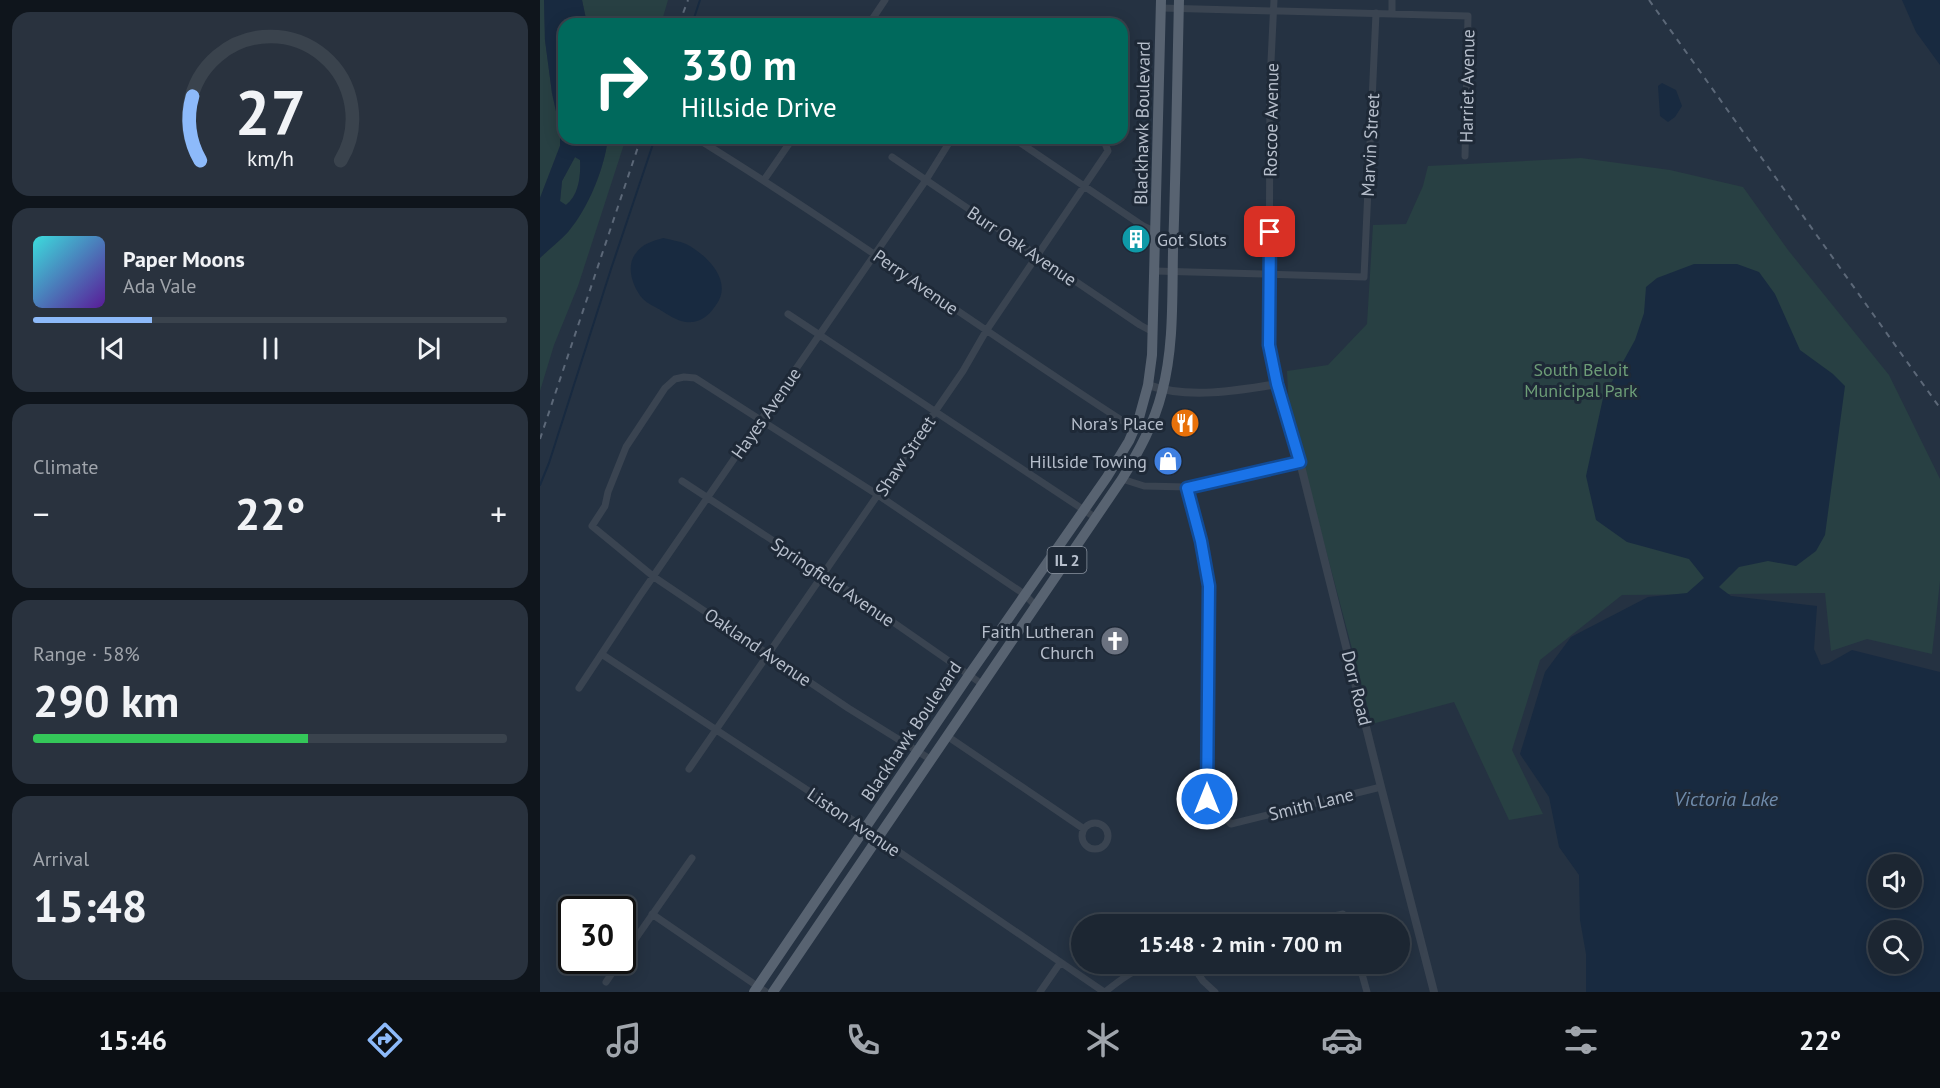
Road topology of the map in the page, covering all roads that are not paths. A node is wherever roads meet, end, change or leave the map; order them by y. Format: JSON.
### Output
{"nodes":[{"id":1,"x":885,"y":0,"type":"edge"},
{"id":2,"x":1274,"y":0,"type":"edge"},
{"id":3,"x":1392,"y":0,"type":"edge"},
{"id":4,"x":1161,"y":4,"type":"edge"},
{"id":5,"x":1179,"y":4,"type":"edge"},
{"id":6,"x":1273,"y":10,"type":"junction"},
{"id":7,"x":1376,"y":13,"type":"junction"},
{"id":8,"x":1392,"y":14,"type":"junction"},
{"id":9,"x":873,"y":18,"type":"edge"},
{"id":10,"x":706,"y":144,"type":"edge"},
{"id":11,"x":789,"y":144,"type":"edge"},
{"id":12,"x":948,"y":144,"type":"edge"},
{"id":13,"x":1022,"y":144,"type":"edge"},
{"id":14,"x":1105,"y":144,"type":"edge"},
{"id":15,"x":1465,"y":156,"type":"dead end"},
{"id":16,"x":892,"y":158,"type":"dead end"},
{"id":17,"x":764,"y":180,"type":"junction"},
{"id":18,"x":926,"y":180,"type":"junction"},
{"id":19,"x":1084,"y":186,"type":"junction"},
{"id":20,"x":1156,"y":232,"type":"junction"},
{"id":21,"x":875,"y":254,"type":"junction"},
{"id":22,"x":1037,"y":256,"type":"junction"},
{"id":23,"x":1155,"y":271,"type":"junction"},
{"id":24,"x":1173,"y":273,"type":"junction"},
{"id":25,"x":1270,"y":275,"type":"junction"},
{"id":26,"x":788,"y":314,"type":"dead end"},
{"id":27,"x":986,"y":331,"type":"junction"},
{"id":28,"x":1153,"y":332,"type":"junction"},
{"id":29,"x":820,"y":334,"type":"junction"},
{"id":30,"x":1277,"y":384,"type":"junction"},
{"id":31,"x":1148,"y":385,"type":"junction"},
{"id":32,"x":1163,"y":390,"type":"junction"},
{"id":33,"x":934,"y":412,"type":"junction"},
{"id":34,"x":762,"y":421,"type":"junction"},
{"id":35,"x":1135,"y":429,"type":"junction"},
{"id":36,"x":1300,"y":462,"type":"junction"},
{"id":37,"x":1122,"y":479,"type":"junction"},
{"id":38,"x":682,"y":482,"type":"dead end"},
{"id":39,"x":1187,"y":488,"type":"junction"},
{"id":40,"x":878,"y":495,"type":"junction"},
{"id":41,"x":707,"y":498,"type":"junction"},
{"id":42,"x":1083,"y":510,"type":"junction"},
{"id":43,"x":1096,"y":518,"type":"junction"},
{"id":44,"x":824,"y":574,"type":"junction"},
{"id":45,"x":654,"y":577,"type":"junction"},
{"id":46,"x":1024,"y":594,"type":"junction"},
{"id":47,"x":1036,"y":606,"type":"junction"},
{"id":48,"x":768,"y":652,"type":"junction"},
{"id":49,"x":603,"y":655,"type":"junction"},
{"id":50,"x":969,"y":675,"type":"junction"},
{"id":51,"x":982,"y":684,"type":"junction"},
{"id":52,"x":579,"y":688,"type":"dead end"},
{"id":53,"x":716,"y":730,"type":"junction"},
{"id":54,"x":947,"y":736,"type":"junction"},
{"id":55,"x":917,"y":751,"type":"junction"},
{"id":56,"x":930,"y":759,"type":"junction"},
{"id":57,"x":689,"y":769,"type":"dead end"},
{"id":58,"x":1381,"y":788,"type":"junction"},
{"id":59,"x":865,"y":829,"type":"junction"},
{"id":60,"x":1084,"y":829,"type":"dead end"},
{"id":61,"x":878,"y":838,"type":"junction"},
{"id":62,"x":693,"y":858,"type":"dead end"},
{"id":63,"x":652,"y":914,"type":"junction"},
{"id":64,"x":636,"y":938,"type":"edge"},
{"id":65,"x":1060,"y":963,"type":"junction"},
{"id":66,"x":612,"y":974,"type":"edge"},
{"id":67,"x":1131,"y":974,"type":"edge"},
{"id":68,"x":1198,"y":974,"type":"edge"},
{"id":69,"x":1362,"y":974,"type":"edge"},
{"id":70,"x":606,"y":982,"type":"dead end"},
{"id":71,"x":760,"y":990,"type":"edge"},
{"id":72,"x":773,"y":992,"type":"edge"},
{"id":73,"x":1040,"y":992,"type":"edge"},
{"id":74,"x":1105,"y":992,"type":"edge"},
{"id":75,"x":1215,"y":992,"type":"edge"},
{"id":76,"x":1367,"y":992,"type":"edge"},
{"id":77,"x":1434,"y":992,"type":"edge"}],
"edges":[{"from":1,"to":9,"type":"street"},
{"from":2,"to":6,"type":"street","name":"Roscoe Avenue"},
{"from":3,"to":8,"type":"street"},
{"from":4,"to":5,"type":"street"},
{"from":4,"to":20,"type":"main road","name":"Blackhawk Boulevard","number":"IL 2"},
{"from":5,"to":6,"type":"street"},
{"from":5,"to":24,"type":"main road","name":"Blackhawk Boulevard","number":"IL 2"},
{"from":6,"to":7,"type":"street"},
{"from":6,"to":25,"type":"street","name":"Roscoe Avenue"},
{"from":7,"to":8,"type":"street"},
{"from":7,"to":25,"type":"street","name":"Marvin Street"},
{"from":8,"to":15,"type":"street","name":"Harriet Avenue"},
{"from":10,"to":17,"type":"street","name":"Perry Avenue"},
{"from":11,"to":17,"type":"street"},
{"from":12,"to":18,"type":"street","name":"Hayes Avenue"},
{"from":13,"to":19,"type":"street"},
{"from":14,"to":19,"type":"street","name":"Shaw Street"},
{"from":16,"to":18,"type":"street","name":"Burr Oak Avenue"},
{"from":17,"to":21,"type":"street","name":"Perry Avenue"},
{"from":18,"to":21,"type":"street","name":"Hayes Avenue"},
{"from":18,"to":22,"type":"street","name":"Burr Oak Avenue"},
{"from":19,"to":20,"type":"street"},
{"from":19,"to":22,"type":"street","name":"Shaw Street"},
{"from":20,"to":23,"type":"main road","name":"Blackhawk Boulevard","number":"IL 2"},
{"from":21,"to":27,"type":"street","name":"Perry Avenue"},
{"from":21,"to":29,"type":"street","name":"Hayes Avenue"},
{"from":22,"to":27,"type":"street","name":"Shaw Street"},
{"from":22,"to":28,"type":"street","name":"Burr Oak Avenue"},
{"from":23,"to":24,"type":"street"},
{"from":23,"to":28,"type":"main road","name":"Blackhawk Boulevard","number":"IL 2"},
{"from":24,"to":25,"type":"street"},
{"from":24,"to":32,"type":"main road","name":"Blackhawk Boulevard","number":"IL 2"},
{"from":25,"to":30,"type":"street","name":"Roscoe Avenue"},
{"from":26,"to":29,"type":"street"},
{"from":27,"to":33,"type":"street","name":"Shaw Street"},
{"from":27,"to":35,"type":"street","name":"Perry Avenue"},
{"from":28,"to":31,"type":"main road","name":"Blackhawk Boulevard","number":"IL 2"},
{"from":29,"to":33,"type":"street"},
{"from":29,"to":34,"type":"street","name":"Hayes Avenue"},
{"from":30,"to":32,"type":"street"},
{"from":30,"to":36,"type":"street","name":"Dorr Road"},
{"from":31,"to":32,"type":"street"},
{"from":31,"to":35,"type":"main road","name":"Blackhawk Boulevard","number":"IL 2"},
{"from":32,"to":37,"type":"main road","name":"Blackhawk Boulevard","number":"IL 2"},
{"from":33,"to":40,"type":"street","name":"Shaw Street"},
{"from":33,"to":42,"type":"street"},
{"from":34,"to":40,"type":"street"},
{"from":34,"to":41,"type":"street","name":"Hayes Avenue"},
{"from":34,"to":45,"type":"street","name":"Oakland Avenue"},
{"from":35,"to":42,"type":"main road","name":"Blackhawk Boulevard","number":"IL 2"},
{"from":36,"to":39,"type":"street"},
{"from":36,"to":58,"type":"street","name":"Dorr Road"},
{"from":37,"to":39,"type":"street"},
{"from":37,"to":43,"type":"main road","name":"Blackhawk Boulevard","number":"IL 2"},
{"from":38,"to":41,"type":"street","name":"Springfield Avenue"},
{"from":39,"to":58,"type":"street","name":"Smith Lane"},
{"from":40,"to":44,"type":"street","name":"Shaw Street"},
{"from":40,"to":46,"type":"street"},
{"from":41,"to":44,"type":"street","name":"Springfield Avenue"},
{"from":41,"to":45,"type":"street","name":"Hayes Avenue"},
{"from":42,"to":43,"type":"street"},
{"from":42,"to":46,"type":"main road","name":"Blackhawk Boulevard","number":"IL 2"},
{"from":43,"to":47,"type":"main road","name":"Blackhawk Boulevard","number":"IL 2"},
{"from":44,"to":48,"type":"street","name":"Shaw Street"},
{"from":44,"to":50,"type":"street","name":"Springfield Avenue"},
{"from":45,"to":48,"type":"street","name":"Oakland Avenue"},
{"from":45,"to":49,"type":"street","name":"Hayes Avenue"},
{"from":46,"to":47,"type":"street"},
{"from":46,"to":50,"type":"main road","name":"Blackhawk Boulevard","number":"IL 2"},
{"from":47,"to":51,"type":"main road","name":"Blackhawk Boulevard","number":"IL 2"},
{"from":48,"to":53,"type":"street","name":"Shaw Street"},
{"from":48,"to":55,"type":"street","name":"Oakland Avenue"},
{"from":49,"to":52,"type":"street","name":"Hayes Avenue"},
{"from":49,"to":53,"type":"street","name":"Liston Avenue"},
{"from":50,"to":51,"type":"street","name":"Springfield Avenue"},
{"from":50,"to":55,"type":"main road","name":"Blackhawk Boulevard","number":"IL 2"},
{"from":51,"to":54,"type":"main road","name":"Blackhawk Boulevard","number":"IL 2"},
{"from":53,"to":57,"type":"street","name":"Shaw Street"},
{"from":53,"to":59,"type":"street","name":"Liston Avenue"},
{"from":54,"to":56,"type":"main road","name":"Blackhawk Boulevard","number":"IL 2"},
{"from":54,"to":60,"type":"street"},
{"from":55,"to":56,"type":"street","name":"Oakland Avenue"},
{"from":55,"to":59,"type":"main road","name":"Blackhawk Boulevard","number":"IL 2"},
{"from":56,"to":61,"type":"main road","name":"Blackhawk Boulevard","number":"IL 2"},
{"from":58,"to":77,"type":"street","name":"Dorr Road"},
{"from":59,"to":61,"type":"street","name":"Liston Avenue"},
{"from":59,"to":71,"type":"main road","name":"Blackhawk Boulevard","number":"IL 2"},
{"from":61,"to":65,"type":"street","name":"Liston Avenue"},
{"from":61,"to":72,"type":"main road","name":"Blackhawk Boulevard","number":"IL 2"},
{"from":62,"to":63,"type":"street"},
{"from":63,"to":64,"type":"street"},
{"from":63,"to":71,"type":"street"},
{"from":65,"to":73,"type":"street"},
{"from":65,"to":74,"type":"street","name":"Liston Avenue"},
{"from":66,"to":70,"type":"street"},
{"from":67,"to":74,"type":"street"},
{"from":68,"to":75,"type":"street"},
{"from":69,"to":76,"type":"street"}]}
